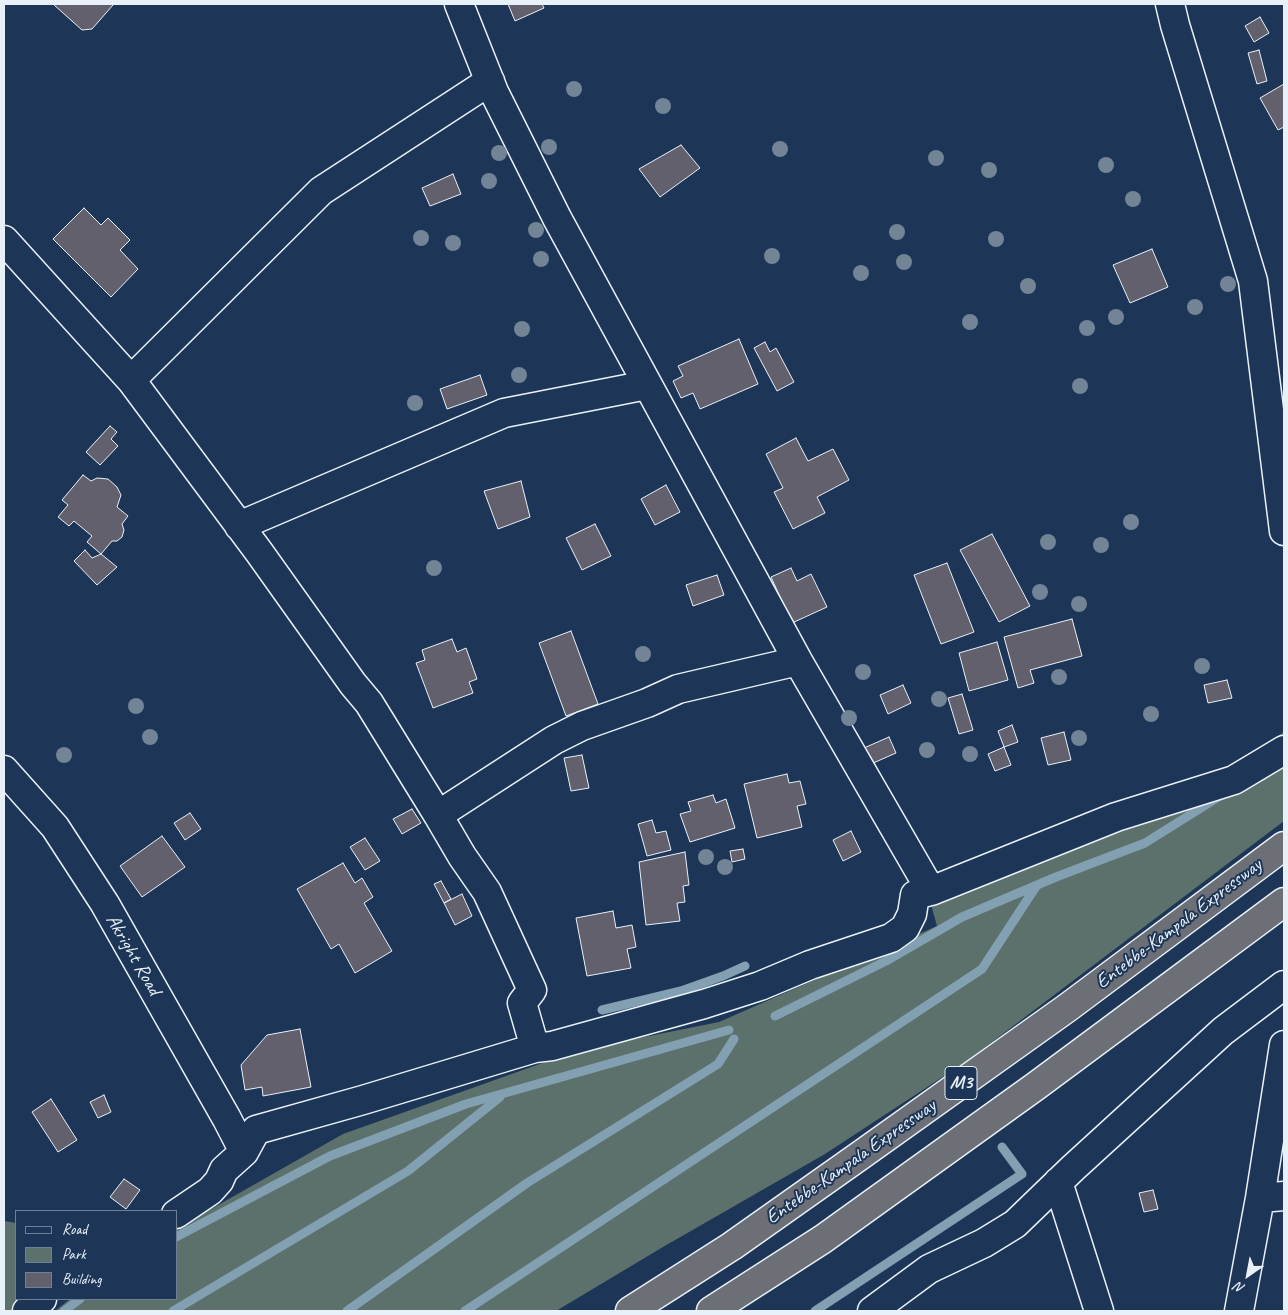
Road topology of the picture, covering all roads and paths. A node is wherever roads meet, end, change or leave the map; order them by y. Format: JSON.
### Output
{"nodes":[{"id":1,"x":459,"y":4,"type":"edge"},
{"id":2,"x":1170,"y":4,"type":"edge"},
{"id":3,"x":490,"y":81,"type":"junction"},
{"id":4,"x":4,"y":240,"type":"edge"},
{"id":5,"x":131,"y":380,"type":"junction"},
{"id":6,"x":647,"y":385,"type":"junction"},
{"id":7,"x":1281,"y":479,"type":"edge"},
{"id":8,"x":239,"y":526,"type":"junction"},
{"id":9,"x":1284,"y":531,"type":"edge"},
{"id":10,"x":798,"y":662,"type":"junction"},
{"id":11,"x":1284,"y":750,"type":"edge"},
{"id":12,"x":4,"y":770,"type":"edge"},
{"id":13,"x":438,"y":815,"type":"junction"},
{"id":14,"x":1284,"y":846,"type":"edge"},
{"id":15,"x":930,"y":891,"type":"junction"},
{"id":16,"x":1284,"y":902,"type":"edge"},
{"id":17,"x":1284,"y":985,"type":"edge"},
{"id":18,"x":1284,"y":1044,"type":"edge"},
{"id":19,"x":535,"y":1048,"type":"junction"},
{"id":20,"x":244,"y":1152,"type":"junction"},
{"id":21,"x":1058,"y":1182,"type":"junction"},
{"id":22,"x":1272,"y":1197,"type":"edge"},
{"id":23,"x":178,"y":1213,"type":"edge"},
{"id":24,"x":41,"y":1300,"type":"edge"},
{"id":25,"x":28,"y":1311,"type":"edge"},
{"id":26,"x":630,"y":1311,"type":"edge"},
{"id":27,"x":711,"y":1311,"type":"edge"},
{"id":28,"x":872,"y":1311,"type":"edge"},
{"id":29,"x":1099,"y":1311,"type":"edge"},
{"id":30,"x":1239,"y":1311,"type":"edge"}],
"edges":[{"from":1,"to":3,"type":"street"},
{"from":2,"to":7,"type":"street"},
{"from":3,"to":5,"type":"street"},
{"from":3,"to":6,"type":"street"},
{"from":4,"to":5,"type":"street"},
{"from":5,"to":8,"type":"street"},
{"from":6,"to":8,"type":"street"},
{"from":6,"to":10,"type":"street"},
{"from":7,"to":9,"type":"street"},
{"from":8,"to":13,"type":"street"},
{"from":10,"to":13,"type":"street"},
{"from":10,"to":15,"type":"street"},
{"from":11,"to":15,"type":"street"},
{"from":12,"to":20,"type":"street","name":"Akright Road"},
{"from":13,"to":19,"type":"street"},
{"from":14,"to":26,"type":"highway","name":"Entebbe-Kampala Expressway","number":"M3"},
{"from":15,"to":19,"type":"street"},
{"from":16,"to":27,"type":"highway","number":"M3"},
{"from":17,"to":21,"type":"street"},
{"from":18,"to":22,"type":"street"},
{"from":19,"to":20,"type":"street"},
{"from":20,"to":23,"type":"street"},
{"from":21,"to":28,"type":"street"},
{"from":21,"to":29,"type":"street"},
{"from":22,"to":30,"type":"street"},
{"from":24,"to":25,"type":"street"}]}
